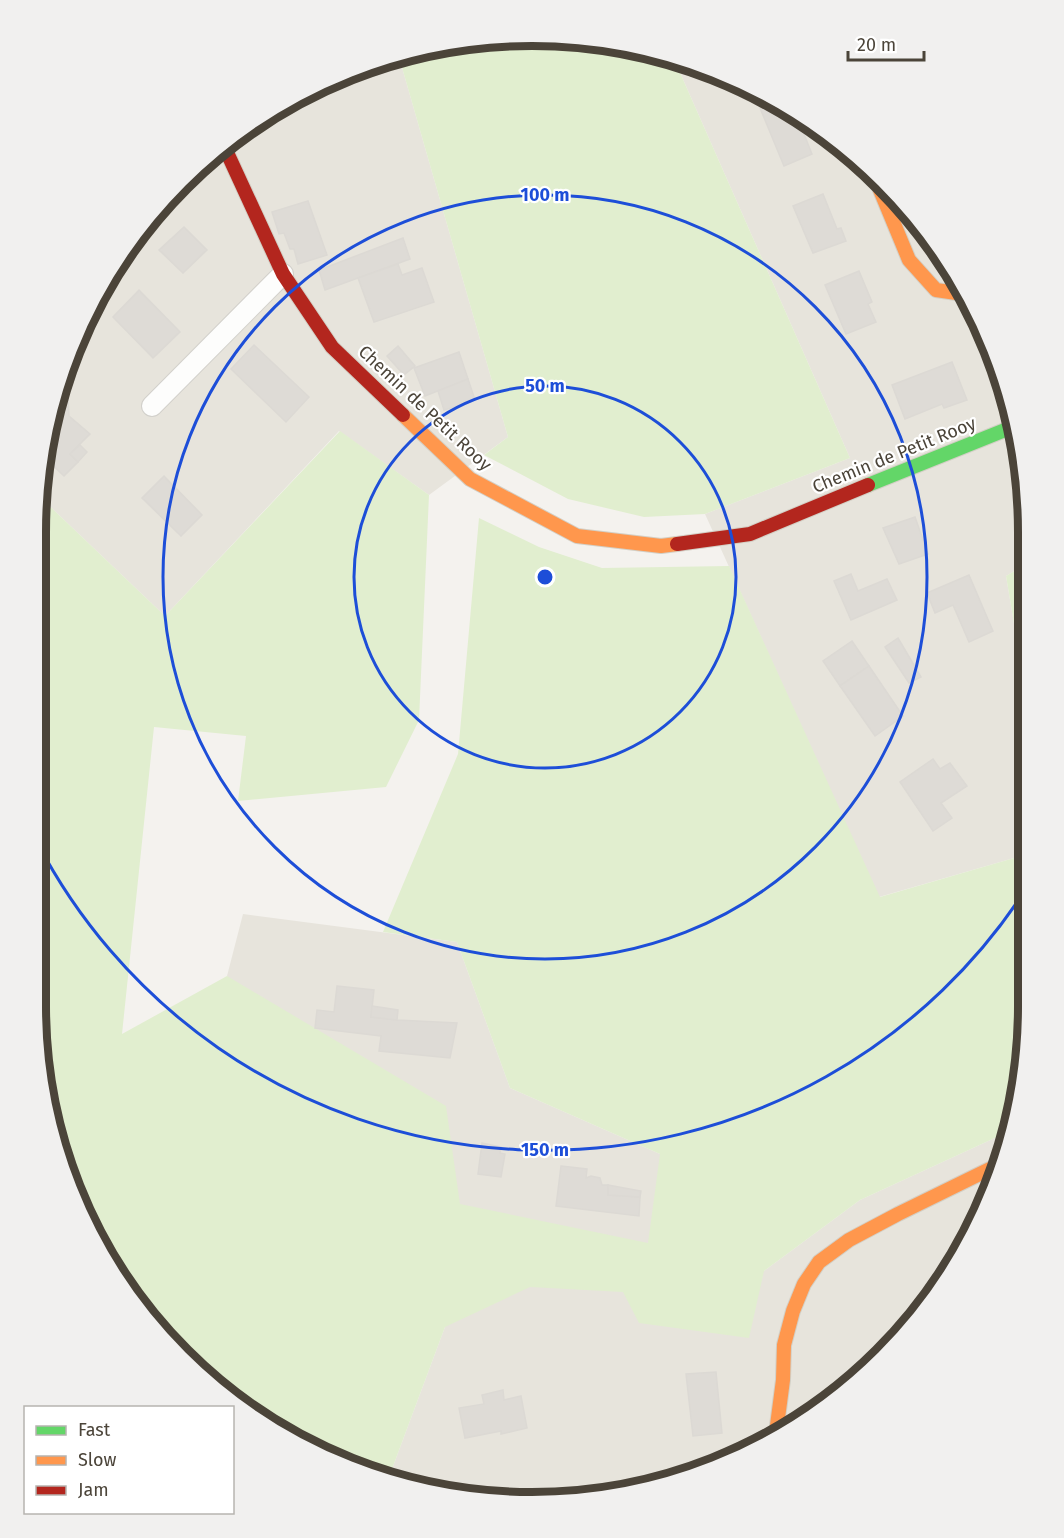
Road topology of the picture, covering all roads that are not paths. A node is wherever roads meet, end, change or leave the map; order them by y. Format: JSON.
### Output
{"nodes":[{"id":1,"x":228,"y":154,"type":"edge"},
{"id":2,"x":883,"y":198,"type":"edge"},
{"id":3,"x":283,"y":274,"type":"junction"},
{"id":4,"x":954,"y":293,"type":"edge"},
{"id":5,"x":152,"y":406,"type":"dead end"},
{"id":6,"x":1006,"y":429,"type":"edge"},
{"id":7,"x":989,"y":1169,"type":"edge"},
{"id":8,"x":777,"y":1425,"type":"edge"}],
"edges":[{"from":1,"to":3,"type":"street","name":"Chemin de Petit Rooy"},
{"from":2,"to":4,"type":"street"},
{"from":3,"to":5,"type":"street"},
{"from":3,"to":6,"type":"street","name":"Chemin de Petit Rooy"},
{"from":7,"to":8,"type":"street"}]}
